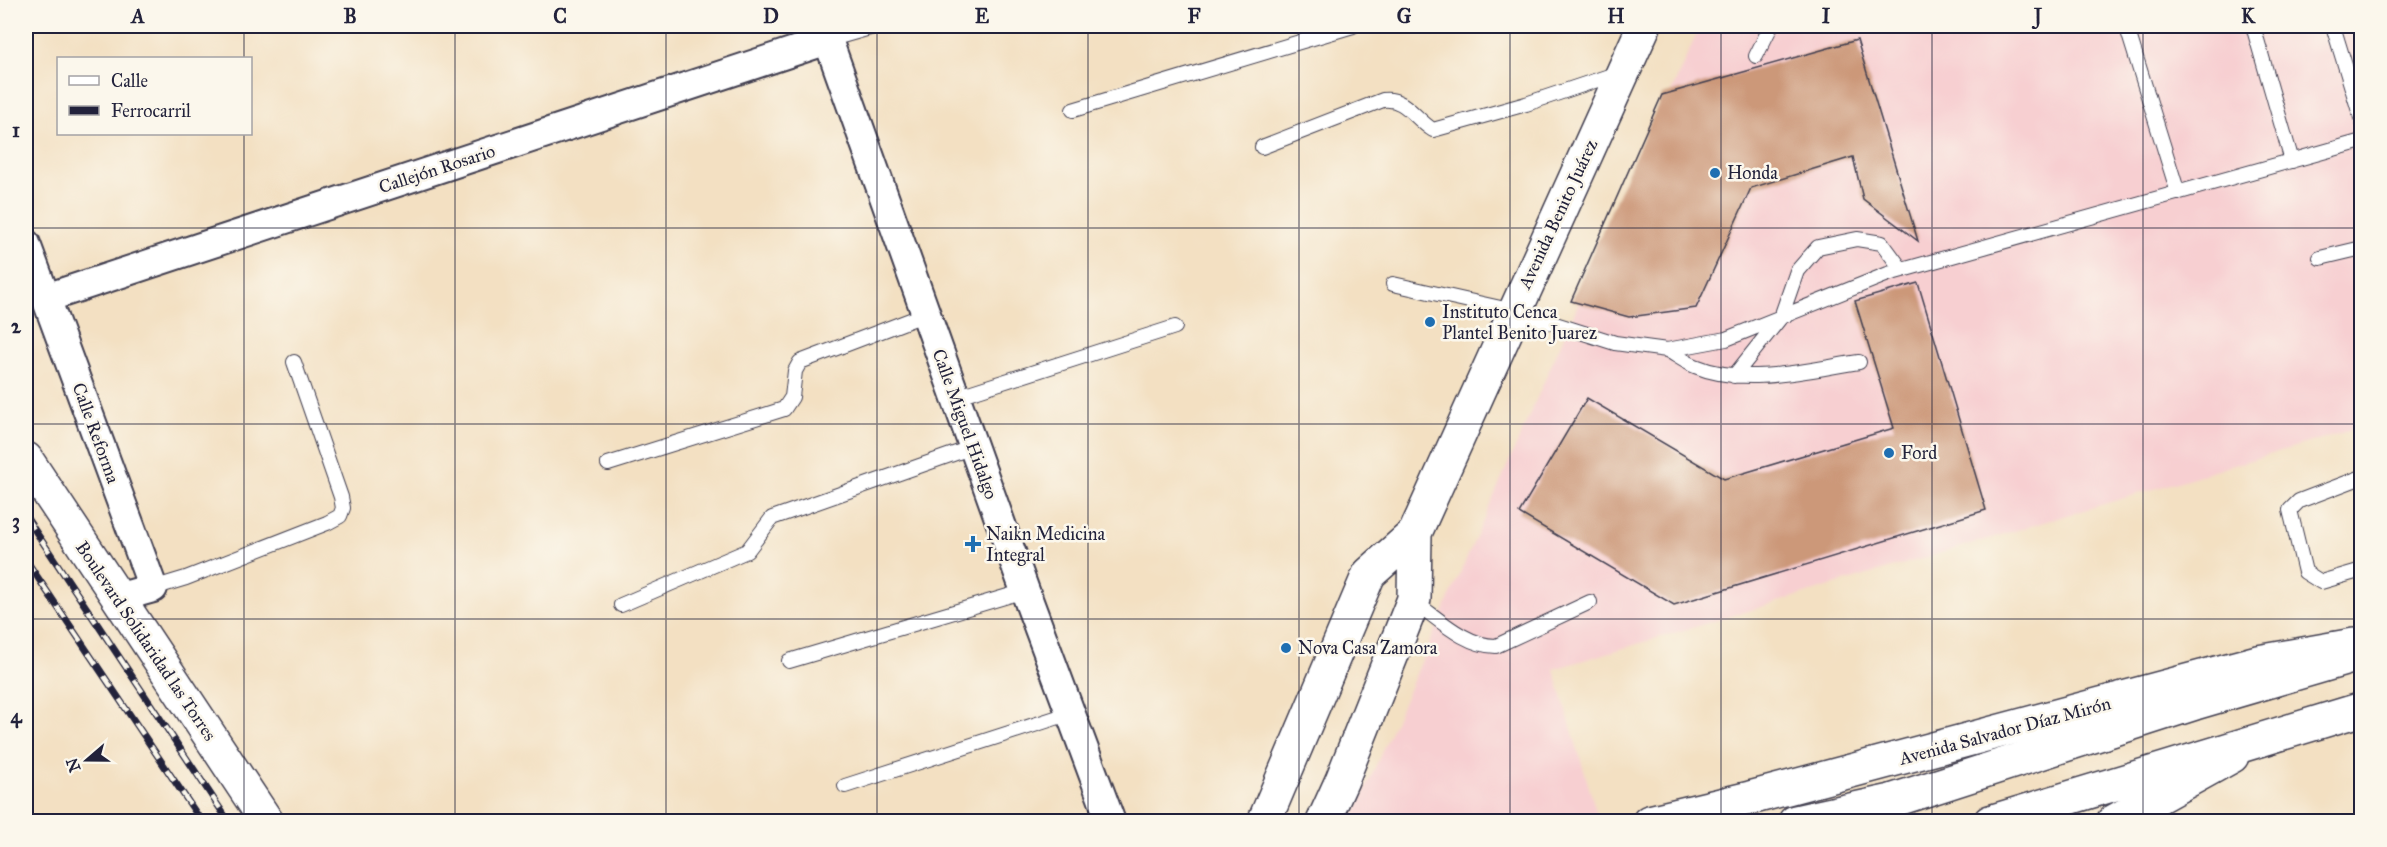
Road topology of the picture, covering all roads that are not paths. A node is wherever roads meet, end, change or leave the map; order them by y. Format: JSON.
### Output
{"nodes":[{"id":1,"x":877,"y":26,"type":"edge"},
{"id":2,"x":1353,"y":26,"type":"edge"},
{"id":3,"x":1644,"y":26,"type":"edge"},
{"id":4,"x":1771,"y":26,"type":"edge"},
{"id":5,"x":2253,"y":26,"type":"edge"},
{"id":6,"x":2333,"y":26,"type":"edge"},
{"id":7,"x":2127,"y":28,"type":"dead end"},
{"id":8,"x":826,"y":33,"type":"edge"},
{"id":9,"x":1756,"y":56,"type":"dead end"},
{"id":10,"x":1623,"y":71,"type":"junction"},
{"id":11,"x":1073,"y":110,"type":"dead end"},
{"id":12,"x":2361,"y":121,"type":"edge"},
{"id":13,"x":2361,"y":141,"type":"edge"},
{"id":14,"x":1262,"y":147,"type":"dead end"},
{"id":15,"x":2292,"y":161,"type":"junction"},
{"id":16,"x":2178,"y":193,"type":"junction"},
{"id":17,"x":26,"y":244,"type":"edge"},
{"id":18,"x":2361,"y":248,"type":"edge"},
{"id":19,"x":2320,"y":258,"type":"dead end"},
{"id":20,"x":1902,"y":270,"type":"junction"},
{"id":21,"x":1393,"y":284,"type":"dead end"},
{"id":22,"x":46,"y":298,"type":"junction"},
{"id":23,"x":1514,"y":311,"type":"junction"},
{"id":24,"x":926,"y":314,"type":"junction"},
{"id":25,"x":1781,"y":316,"type":"junction"},
{"id":26,"x":1175,"y":327,"type":"dead end"},
{"id":27,"x":1667,"y":350,"type":"junction"},
{"id":28,"x":294,"y":362,"type":"dead end"},
{"id":29,"x":1859,"y":362,"type":"dead end"},
{"id":30,"x":1734,"y":376,"type":"junction"},
{"id":31,"x":956,"y":397,"type":"junction"},
{"id":32,"x":973,"y":447,"type":"junction"},
{"id":33,"x":26,"y":459,"type":"edge"},
{"id":34,"x":609,"y":464,"type":"dead end"},
{"id":35,"x":2361,"y":477,"type":"edge"},
{"id":36,"x":1414,"y":533,"type":"junction"},
{"id":37,"x":2361,"y":570,"type":"edge"},
{"id":38,"x":153,"y":588,"type":"junction"},
{"id":39,"x":1025,"y":591,"type":"junction"},
{"id":40,"x":117,"y":598,"type":"junction"},
{"id":41,"x":1413,"y":601,"type":"junction"},
{"id":42,"x":1590,"y":602,"type":"dead end"},
{"id":43,"x":621,"y":605,"type":"dead end"},
{"id":44,"x":2361,"y":644,"type":"edge"},
{"id":45,"x":2361,"y":654,"type":"edge"},
{"id":46,"x":789,"y":661,"type":"dead end"},
{"id":47,"x":2361,"y":709,"type":"edge"},
{"id":48,"x":1071,"y":713,"type":"junction"},
{"id":49,"x":2267,"y":737,"type":"junction"},
{"id":50,"x":845,"y":786,"type":"dead end"},
{"id":51,"x":267,"y":822,"type":"edge"},
{"id":52,"x":1111,"y":822,"type":"edge"},
{"id":53,"x":1264,"y":822,"type":"edge"},
{"id":54,"x":1323,"y":822,"type":"edge"},
{"id":55,"x":1649,"y":822,"type":"edge"},
{"id":56,"x":1796,"y":822,"type":"edge"},
{"id":57,"x":1990,"y":822,"type":"edge"},
{"id":58,"x":2113,"y":822,"type":"edge"}],
"edges":[{"from":1,"to":8,"type":"lane"},
{"from":2,"to":11,"type":"lane"},
{"from":3,"to":10,"type":"main road","name":"Avenida Benito Juárez"},
{"from":4,"to":9,"type":"lane"},
{"from":5,"to":15,"type":"lane"},
{"from":6,"to":12,"type":"lane"},
{"from":7,"to":16,"type":"lane"},
{"from":8,"to":22,"type":"street","name":"Callejón Rosario"},
{"from":8,"to":24,"type":"street","name":"Calle Miguel Hidalgo"},
{"from":10,"to":14,"type":"lane"},
{"from":10,"to":23,"type":"main road","name":"Avenida Benito Juárez"},
{"from":13,"to":15,"type":"lane"},
{"from":15,"to":16,"type":"lane"},
{"from":16,"to":20,"type":"lane"},
{"from":17,"to":22,"type":"street","name":"Calle Reforma"},
{"from":18,"to":19,"type":"lane"},
{"from":20,"to":25,"type":"lane"},
{"from":20,"to":25,"type":"lane"},
{"from":21,"to":23,"type":"lane"},
{"from":22,"to":38,"type":"street","name":"Calle Reforma"},
{"from":23,"to":27,"type":"lane"},
{"from":23,"to":36,"type":"main road","name":"Avenida Benito Juárez"},
{"from":24,"to":31,"type":"street","name":"Calle Miguel Hidalgo"},
{"from":24,"to":34,"type":"lane"},
{"from":25,"to":27,"type":"lane"},
{"from":25,"to":30,"type":"lane"},
{"from":26,"to":31,"type":"lane"},
{"from":27,"to":30,"type":"lane"},
{"from":28,"to":38,"type":"lane"},
{"from":29,"to":30,"type":"lane"},
{"from":31,"to":32,"type":"street","name":"Calle Miguel Hidalgo"},
{"from":32,"to":39,"type":"street","name":"Calle Miguel Hidalgo"},
{"from":32,"to":43,"type":"lane"},
{"from":33,"to":40,"type":"main road","name":"Boulevard Solidaridad las Torres"},
{"from":35,"to":37,"type":"lane"},
{"from":36,"to":41,"type":"main road","name":"Avenida Benito Juárez"},
{"from":36,"to":53,"type":"main road","name":"Avenida Benito Juárez"},
{"from":38,"to":40,"type":"street"},
{"from":39,"to":46,"type":"lane"},
{"from":39,"to":48,"type":"street","name":"Calle Miguel Hidalgo"},
{"from":40,"to":51,"type":"main road","name":"Boulevard Solidaridad las Torres"},
{"from":41,"to":42,"type":"lane"},
{"from":41,"to":54,"type":"main road","name":"Avenida Benito Juárez"},
{"from":44,"to":55,"type":"main road","name":"Avenida Salvador Díaz Mirón"},
{"from":45,"to":56,"type":"main road","name":"Avenida Salvador Díaz Mirón"},
{"from":47,"to":49,"type":"main road"},
{"from":48,"to":50,"type":"lane"},
{"from":48,"to":52,"type":"street","name":"Calle Miguel Hidalgo"},
{"from":49,"to":57,"type":"main road"},
{"from":49,"to":58,"type":"main road"}]}
